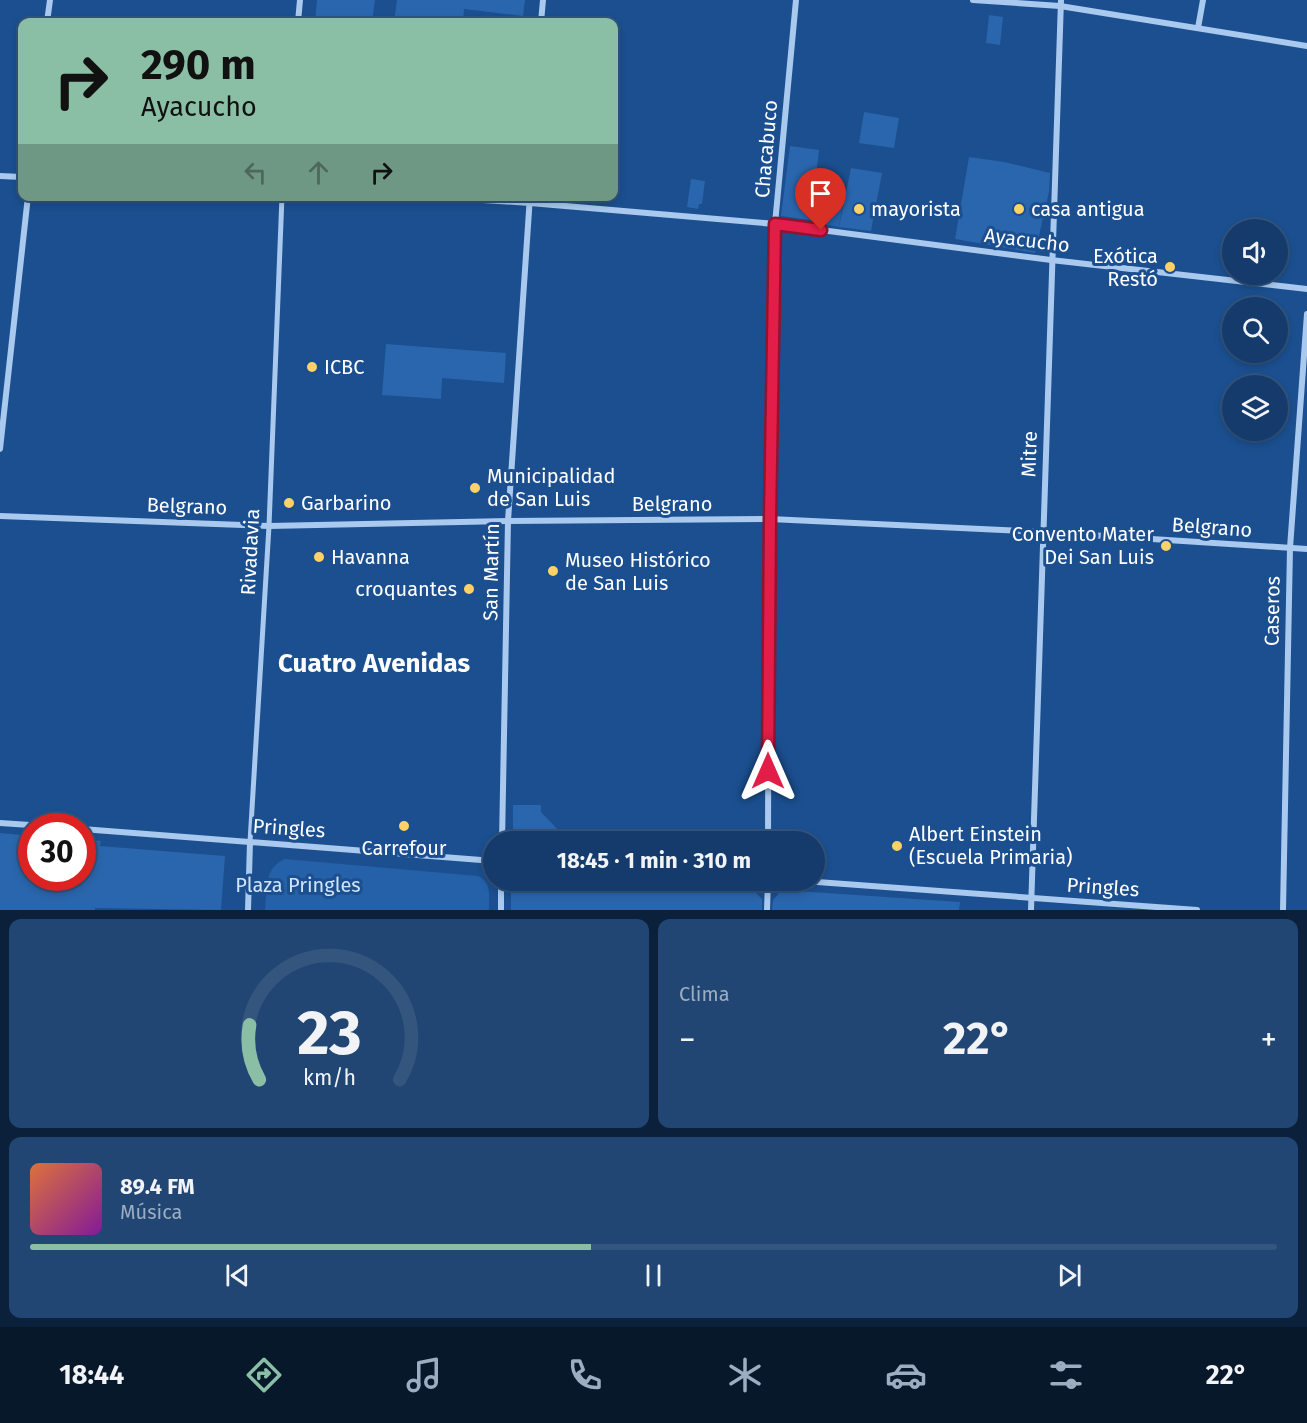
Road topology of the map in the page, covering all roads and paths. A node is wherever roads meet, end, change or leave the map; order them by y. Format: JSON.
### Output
{"nodes":[{"id":1,"x":50,"y":0,"type":"edge"},
{"id":2,"x":300,"y":0,"type":"edge"},
{"id":3,"x":543,"y":0,"type":"edge"},
{"id":4,"x":796,"y":0,"type":"edge"},
{"id":5,"x":973,"y":0,"type":"edge"},
{"id":6,"x":1203,"y":0,"type":"edge"},
{"id":7,"x":1060,"y":3,"type":"edge"},
{"id":8,"x":48,"y":18,"type":"edge"},
{"id":9,"x":298,"y":18,"type":"edge"},
{"id":10,"x":541,"y":18,"type":"edge"},
{"id":11,"x":1198,"y":28,"type":"junction"},
{"id":12,"x":1307,"y":46,"type":"edge"},
{"id":13,"x":0,"y":176,"type":"edge"},
{"id":14,"x":18,"y":177,"type":"edge"},
{"id":15,"x":27,"y":201,"type":"edge"},
{"id":16,"x":282,"y":201,"type":"edge"},
{"id":17,"x":530,"y":201,"type":"edge"},
{"id":18,"x":540,"y":201,"type":"edge"},
{"id":19,"x":775,"y":224,"type":"junction"},
{"id":20,"x":1051,"y":260,"type":"junction"},
{"id":21,"x":1307,"y":289,"type":"edge"},
{"id":22,"x":1307,"y":314,"type":"edge"},
{"id":23,"x":0,"y":449,"type":"edge"},
{"id":24,"x":0,"y":516,"type":"edge"},
{"id":25,"x":770,"y":519,"type":"junction"},
{"id":26,"x":508,"y":521,"type":"junction"},
{"id":27,"x":269,"y":526,"type":"junction"},
{"id":28,"x":1043,"y":532,"type":"junction"},
{"id":29,"x":1290,"y":548,"type":"junction"},
{"id":30,"x":1307,"y":549,"type":"edge"},
{"id":31,"x":0,"y":823,"type":"edge"},
{"id":32,"x":18,"y":824,"type":"edge"},
{"id":33,"x":96,"y":830,"type":"edge"},
{"id":34,"x":502,"y":831,"type":"edge"},
{"id":35,"x":768,"y":831,"type":"edge"},
{"id":36,"x":250,"y":842,"type":"junction"},
{"id":37,"x":483,"y":860,"type":"edge"},
{"id":38,"x":825,"y":883,"type":"edge"},
{"id":39,"x":501,"y":891,"type":"edge"},
{"id":40,"x":768,"y":891,"type":"edge"},
{"id":41,"x":1031,"y":898,"type":"junction"},
{"id":42,"x":248,"y":910,"type":"edge"},
{"id":43,"x":501,"y":910,"type":"edge"},
{"id":44,"x":767,"y":910,"type":"edge"},
{"id":45,"x":1031,"y":910,"type":"edge"},
{"id":46,"x":1197,"y":910,"type":"edge"},
{"id":47,"x":1283,"y":910,"type":"edge"}],
"edges":[{"from":1,"to":8,"type":"street"},
{"from":2,"to":9,"type":"street"},
{"from":3,"to":10,"type":"street"},
{"from":4,"to":19,"type":"street","name":"Chacabuco"},
{"from":5,"to":7,"type":"street"},
{"from":6,"to":11,"type":"street"},
{"from":7,"to":11,"type":"street"},
{"from":7,"to":20,"type":"street","name":"Mitre"},
{"from":11,"to":12,"type":"street"},
{"from":13,"to":14,"type":"street"},
{"from":15,"to":23,"type":"street"},
{"from":16,"to":27,"type":"street","name":"Rivadavia"},
{"from":17,"to":26,"type":"street","name":"San Martín"},
{"from":18,"to":19,"type":"street","name":"Ayacucho"},
{"from":19,"to":20,"type":"street","name":"Ayacucho"},
{"from":19,"to":25,"type":"street","name":"Chacabuco"},
{"from":20,"to":21,"type":"street","name":"Ayacucho"},
{"from":20,"to":28,"type":"street","name":"Mitre"},
{"from":22,"to":29,"type":"street","name":"Caseros"},
{"from":24,"to":27,"type":"street","name":"Belgrano"},
{"from":25,"to":26,"type":"street","name":"Belgrano"},
{"from":25,"to":28,"type":"street","name":"Belgrano"},
{"from":25,"to":35,"type":"street","name":"Chacabuco"},
{"from":26,"to":27,"type":"street","name":"Belgrano"},
{"from":26,"to":34,"type":"street","name":"San Martín"},
{"from":27,"to":36,"type":"street","name":"Rivadavia"},
{"from":28,"to":29,"type":"street","name":"Belgrano"},
{"from":28,"to":41,"type":"street","name":"Mitre"},
{"from":29,"to":30,"type":"street","name":"Belgrano"},
{"from":29,"to":47,"type":"street","name":"Caseros"},
{"from":31,"to":32,"type":"street"},
{"from":33,"to":36,"type":"street","name":"Pringles"},
{"from":36,"to":37,"type":"street","name":"Pringles"},
{"from":36,"to":42,"type":"street","name":"Rivadavia"},
{"from":38,"to":41,"type":"street","name":"Pringles"},
{"from":39,"to":43,"type":"street"},
{"from":40,"to":44,"type":"street"},
{"from":41,"to":45,"type":"street","name":"Mitre"},
{"from":41,"to":46,"type":"street","name":"Pringles"}]}
